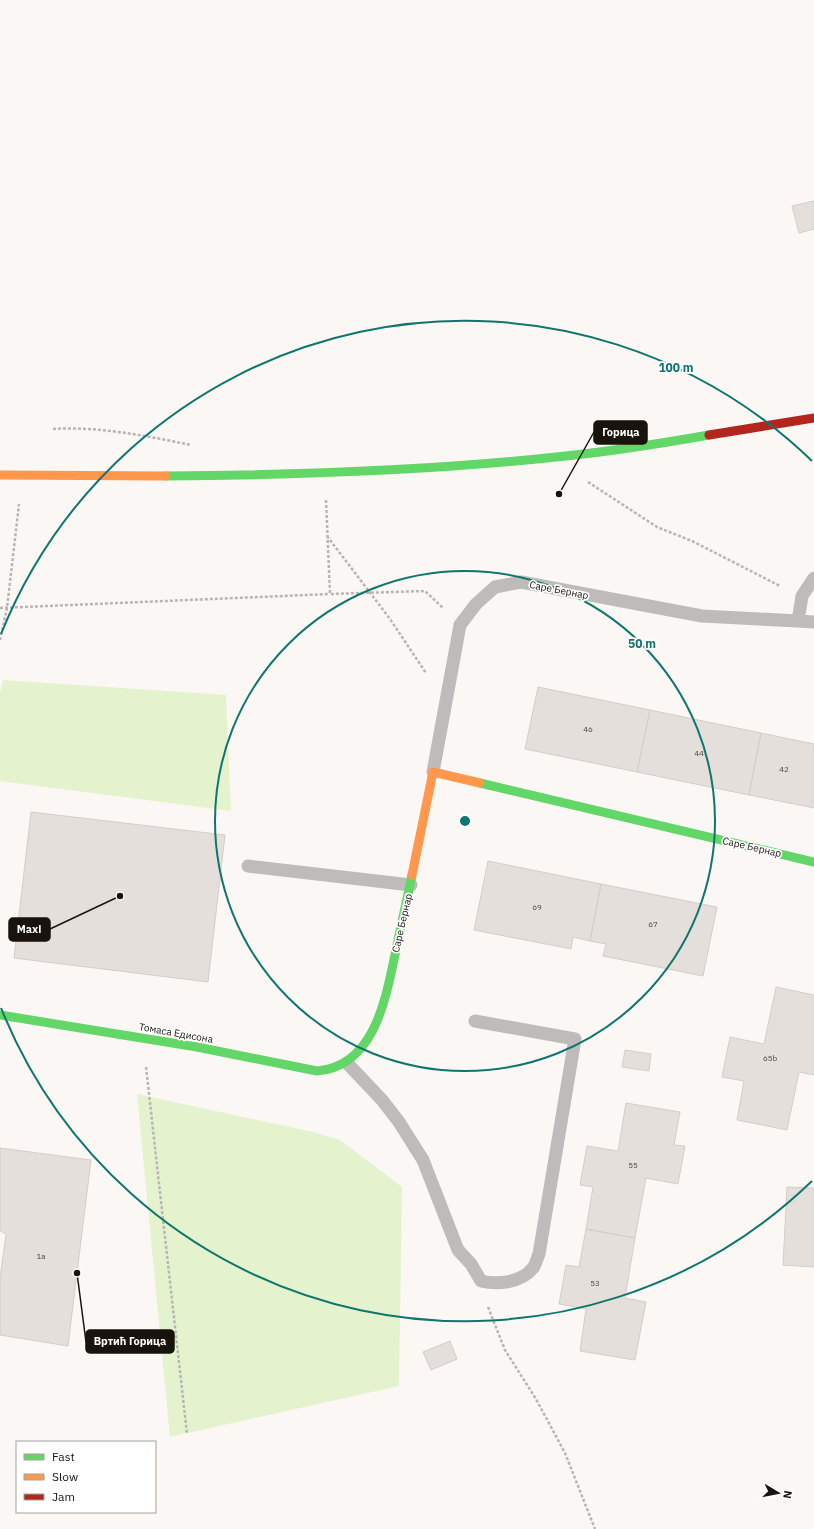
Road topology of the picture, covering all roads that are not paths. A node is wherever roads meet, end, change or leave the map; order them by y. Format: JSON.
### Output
{"nodes":[{"id":1,"x":814,"y":418,"type":"edge"},
{"id":2,"x":0,"y":475,"type":"edge"},
{"id":3,"x":814,"y":578,"type":"edge"},
{"id":4,"x":798,"y":621,"type":"junction"},
{"id":5,"x":814,"y":622,"type":"edge"},
{"id":6,"x":433,"y":772,"type":"junction"},
{"id":7,"x":814,"y":862,"type":"edge"},
{"id":8,"x":248,"y":866,"type":"dead end"},
{"id":9,"x":411,"y":886,"type":"junction"},
{"id":10,"x":0,"y":1015,"type":"edge"},
{"id":11,"x":475,"y":1021,"type":"dead end"},
{"id":12,"x":346,"y":1063,"type":"junction"}],
"edges":[{"from":1,"to":2,"type":"street"},
{"from":3,"to":4,"type":"lane"},
{"from":4,"to":5,"type":"lane","name":"Саре Бернар"},
{"from":4,"to":6,"type":"lane","name":"Саре Бернар"},
{"from":6,"to":7,"type":"street","name":"Саре Бернар"},
{"from":6,"to":9,"type":"street","name":"Саре Бернар"},
{"from":8,"to":9,"type":"lane"},
{"from":9,"to":12,"type":"street","name":"Саре Бернар"},
{"from":10,"to":12,"type":"street","name":"Томаса Едисона"},
{"from":11,"to":12,"type":"lane"}]}
